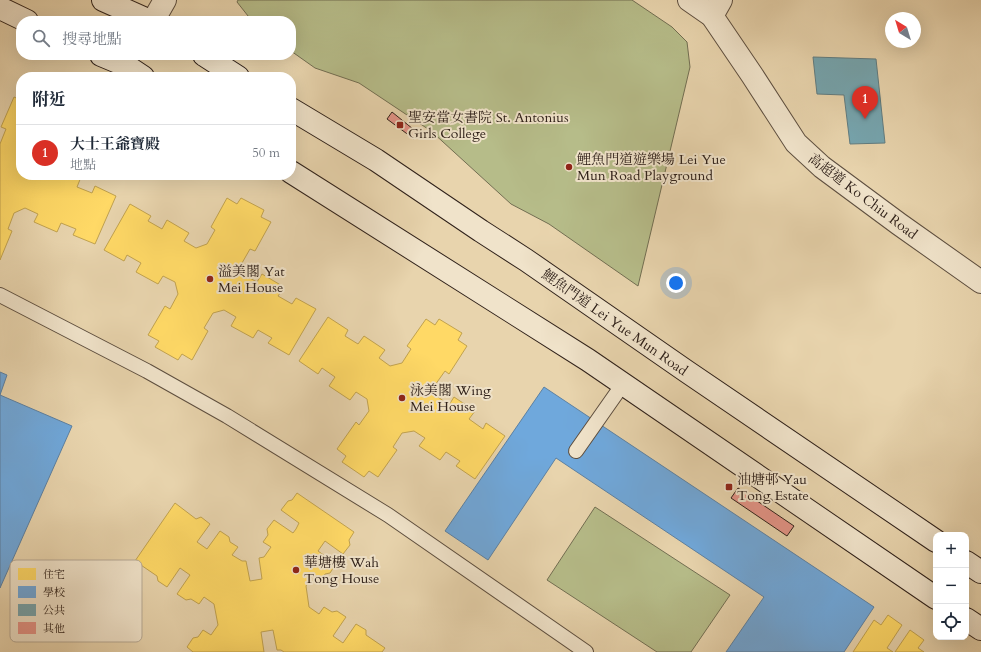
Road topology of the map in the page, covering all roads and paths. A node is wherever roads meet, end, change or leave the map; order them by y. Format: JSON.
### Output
{"nodes":[{"id":1,"x":103,"y":0,"type":"edge"},
{"id":2,"x":165,"y":0,"type":"edge"},
{"id":3,"x":689,"y":0,"type":"edge"},
{"id":4,"x":0,"y":8,"type":"edge"},
{"id":5,"x":717,"y":8,"type":"edge"},
{"id":6,"x":17,"y":16,"type":"edge"},
{"id":7,"x":140,"y":16,"type":"edge"},
{"id":8,"x":155,"y":16,"type":"edge"},
{"id":9,"x":128,"y":60,"type":"edge"},
{"id":10,"x":212,"y":60,"type":"edge"},
{"id":11,"x":139,"y":72,"type":"edge"},
{"id":12,"x":230,"y":72,"type":"edge"},
{"id":13,"x":296,"y":112,"type":"edge"},
{"id":14,"x":296,"y":175,"type":"edge"},
{"id":15,"x":981,"y":282,"type":"edge"},
{"id":16,"x":0,"y":295,"type":"edge"},
{"id":17,"x":623,"y":384,"type":"junction"},
{"id":18,"x":576,"y":451,"type":"dead end"},
{"id":19,"x":933,"y":539,"type":"edge"},
{"id":20,"x":969,"y":564,"type":"edge"},
{"id":21,"x":981,"y":572,"type":"edge"},
{"id":22,"x":933,"y":596,"type":"edge"},
{"id":23,"x":969,"y":621,"type":"edge"},
{"id":24,"x":981,"y":629,"type":"edge"},
{"id":25,"x":586,"y":652,"type":"edge"}],
"edges":[{"from":1,"to":7,"type":"main road"},
{"from":2,"to":8,"type":"main road"},
{"from":3,"to":5,"type":"main road","name":"高超道 Ko Chiu Road"},
{"from":4,"to":6,"type":"main road"},
{"from":5,"to":15,"type":"main road","name":"高超道 Ko Chiu Road"},
{"from":9,"to":11,"type":"main road"},
{"from":10,"to":12,"type":"main road"},
{"from":13,"to":19,"type":"main road","name":"鯉魚門道 Lei Yue Mun Road"},
{"from":14,"to":17,"type":"main road"},
{"from":16,"to":25,"type":"lane"},
{"from":17,"to":18,"type":"lane"},
{"from":17,"to":22,"type":"main road"},
{"from":20,"to":21,"type":"main road"},
{"from":23,"to":24,"type":"main road"}]}
